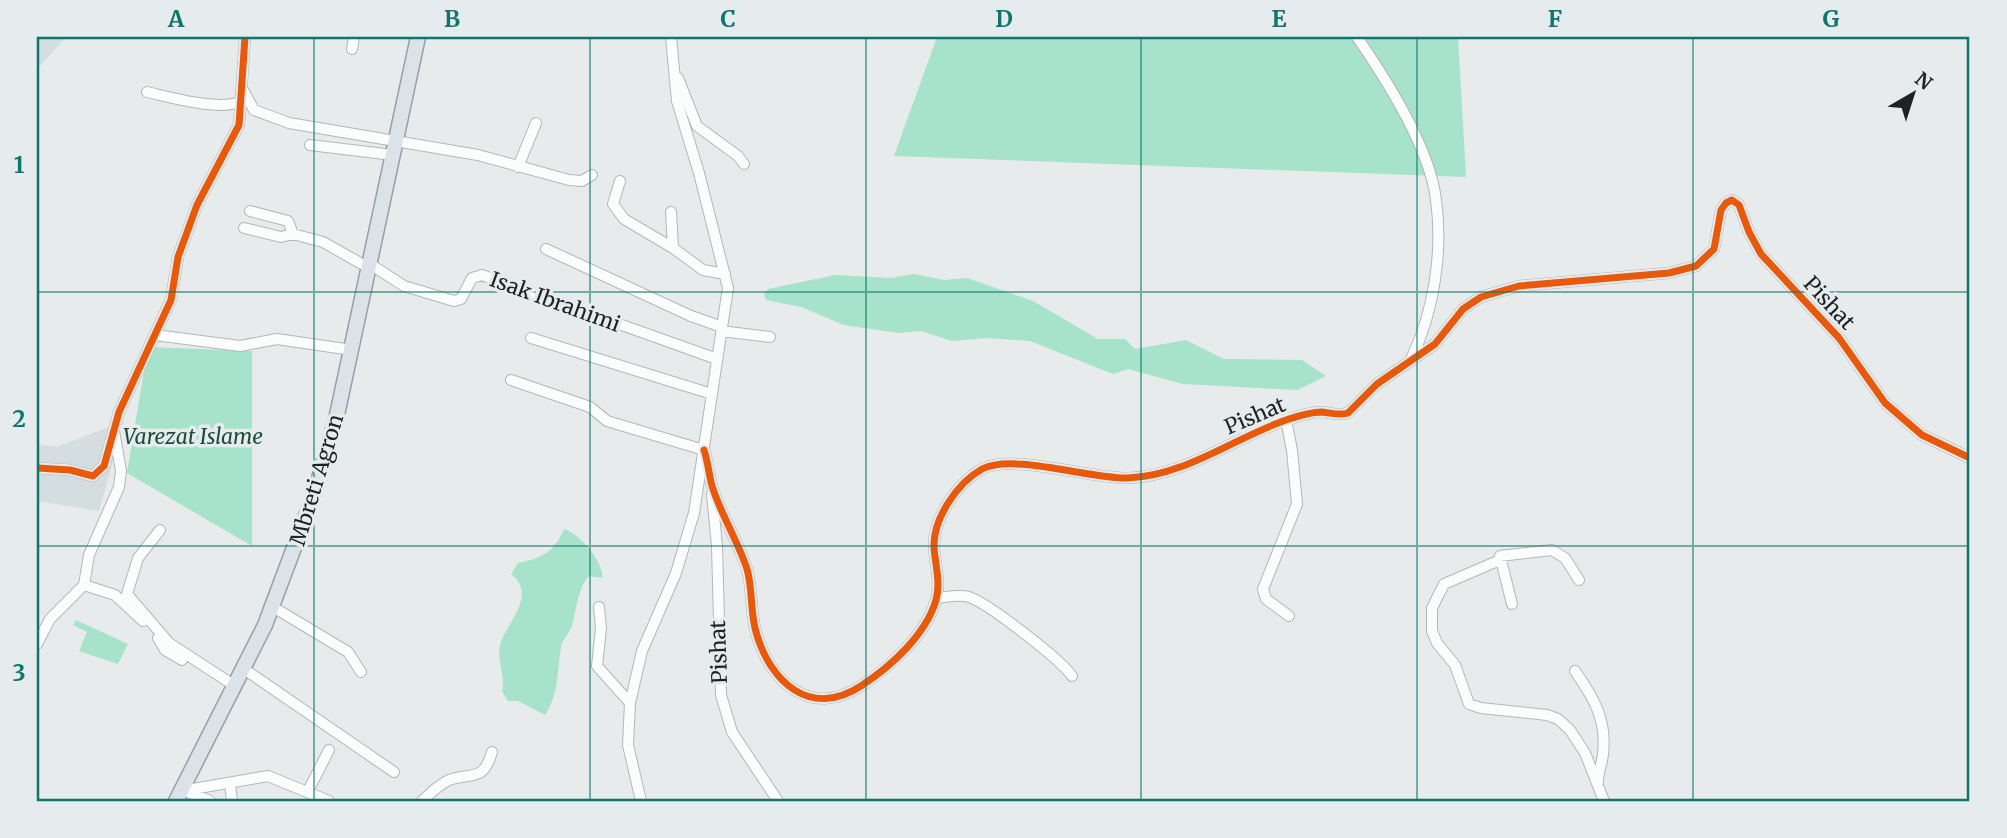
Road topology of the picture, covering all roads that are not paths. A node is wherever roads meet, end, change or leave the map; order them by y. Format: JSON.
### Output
{"nodes":[{"id":1,"x":246,"y":37,"type":"edge"},
{"id":2,"x":354,"y":37,"type":"edge"},
{"id":3,"x":418,"y":37,"type":"edge"},
{"id":4,"x":671,"y":37,"type":"edge"},
{"id":5,"x":1357,"y":37,"type":"edge"},
{"id":6,"x":352,"y":50,"type":"dead end"},
{"id":7,"x":673,"y":64,"type":"junction"},
{"id":8,"x":243,"y":89,"type":"junction"},
{"id":9,"x":147,"y":92,"type":"dead end"},
{"id":10,"x":241,"y":102,"type":"junction"},
{"id":11,"x":536,"y":123,"type":"dead end"},
{"id":12,"x":396,"y":139,"type":"junction"},
{"id":13,"x":310,"y":145,"type":"dead end"},
{"id":14,"x":393,"y":155,"type":"junction"},
{"id":15,"x":744,"y":164,"type":"dead end"},
{"id":16,"x":518,"y":167,"type":"junction"},
{"id":17,"x":592,"y":175,"type":"dead end"},
{"id":18,"x":620,"y":181,"type":"dead end"},
{"id":19,"x":250,"y":211,"type":"dead end"},
{"id":20,"x":671,"y":212,"type":"dead end"},
{"id":21,"x":244,"y":228,"type":"dead end"},
{"id":22,"x":293,"y":234,"type":"junction"},
{"id":23,"x":673,"y":248,"type":"junction"},
{"id":24,"x":546,"y":249,"type":"dead end"},
{"id":25,"x":369,"y":266,"type":"junction"},
{"id":26,"x":725,"y":274,"type":"junction"},
{"id":27,"x":721,"y":329,"type":"junction"},
{"id":28,"x":155,"y":335,"type":"junction"},
{"id":29,"x":771,"y":337,"type":"dead end"},
{"id":30,"x":531,"y":338,"type":"dead end"},
{"id":31,"x":352,"y":350,"type":"junction"},
{"id":32,"x":1412,"y":358,"type":"junction"},
{"id":33,"x":717,"y":359,"type":"junction"},
{"id":34,"x":511,"y":380,"type":"dead end"},
{"id":35,"x":712,"y":394,"type":"junction"},
{"id":36,"x":1286,"y":420,"type":"junction"},
{"id":37,"x":114,"y":431,"type":"junction"},
{"id":38,"x":704,"y":450,"type":"junction"},
{"id":39,"x":1970,"y":458,"type":"edge"},
{"id":40,"x":37,"y":468,"type":"edge"},
{"id":41,"x":712,"y":487,"type":"junction"},
{"id":42,"x":160,"y":530,"type":"dead end"},
{"id":43,"x":1500,"y":560,"type":"junction"},
{"id":44,"x":1579,"y":580,"type":"dead end"},
{"id":45,"x":84,"y":585,"type":"junction"},
{"id":46,"x":937,"y":598,"type":"junction"},
{"id":47,"x":1512,"y":604,"type":"dead end"},
{"id":48,"x":273,"y":607,"type":"junction"},
{"id":49,"x":599,"y":607,"type":"dead end"},
{"id":50,"x":1289,"y":616,"type":"dead end"},
{"id":51,"x":37,"y":644,"type":"edge"},
{"id":52,"x":244,"y":669,"type":"junction"},
{"id":53,"x":1575,"y":671,"type":"dead end"},
{"id":54,"x":362,"y":672,"type":"dead end"},
{"id":55,"x":1072,"y":676,"type":"dead end"},
{"id":56,"x":234,"y":689,"type":"junction"},
{"id":57,"x":630,"y":703,"type":"junction"},
{"id":58,"x":329,"y":750,"type":"dead end"},
{"id":59,"x":492,"y":752,"type":"dead end"},
{"id":60,"x":394,"y":772,"type":"dead end"},
{"id":61,"x":230,"y":783,"type":"junction"},
{"id":62,"x":1598,"y":783,"type":"junction"},
{"id":63,"x":308,"y":791,"type":"junction"},
{"id":64,"x":181,"y":794,"type":"edge"},
{"id":65,"x":210,"y":801,"type":"edge"},
{"id":66,"x":232,"y":801,"type":"edge"},
{"id":67,"x":329,"y":801,"type":"edge"},
{"id":68,"x":422,"y":801,"type":"edge"},
{"id":69,"x":641,"y":801,"type":"edge"},
{"id":70,"x":778,"y":801,"type":"edge"},
{"id":71,"x":1604,"y":801,"type":"edge"}],
"edges":[{"from":1,"to":8,"type":"street"},
{"from":2,"to":6,"type":"street"},
{"from":3,"to":12,"type":"main road","name":"Mbreti Agron"},
{"from":4,"to":7,"type":"street"},
{"from":5,"to":32,"type":"street"},
{"from":7,"to":15,"type":"street"},
{"from":7,"to":26,"type":"street"},
{"from":8,"to":10,"type":"street"},
{"from":8,"to":12,"type":"street"},
{"from":9,"to":10,"type":"street"},
{"from":10,"to":28,"type":"street"},
{"from":11,"to":16,"type":"street"},
{"from":12,"to":14,"type":"main road","name":"Mbreti Agron"},
{"from":12,"to":16,"type":"street"},
{"from":13,"to":14,"type":"street"},
{"from":14,"to":25,"type":"main road","name":"Mbreti Agron"},
{"from":16,"to":17,"type":"street"},
{"from":18,"to":23,"type":"street"},
{"from":19,"to":22,"type":"street"},
{"from":20,"to":23,"type":"street"},
{"from":21,"to":22,"type":"street"},
{"from":22,"to":25,"type":"street"},
{"from":23,"to":26,"type":"street"},
{"from":24,"to":27,"type":"street","name":"Isak Ibrahimi"},
{"from":25,"to":31,"type":"main road","name":"Mbreti Agron"},
{"from":25,"to":33,"type":"street","name":"Isak Ibrahimi"},
{"from":26,"to":27,"type":"street"},
{"from":27,"to":29,"type":"street","name":"Isak Ibrahimi"},
{"from":27,"to":33,"type":"street"},
{"from":28,"to":31,"type":"street"},
{"from":28,"to":37,"type":"street"},
{"from":30,"to":35,"type":"street","name":"Isak Ibrahimi"},
{"from":31,"to":48,"type":"main road","name":"Mbreti Agron"},
{"from":32,"to":36,"type":"street","name":"Pishat"},
{"from":32,"to":39,"type":"street","name":"Pishat"},
{"from":33,"to":35,"type":"street"},
{"from":34,"to":38,"type":"street"},
{"from":35,"to":38,"type":"street"},
{"from":36,"to":46,"type":"street","name":"Pishat"},
{"from":36,"to":50,"type":"street","name":"Pishat"},
{"from":37,"to":40,"type":"street"},
{"from":37,"to":45,"type":"street"},
{"from":38,"to":41,"type":"street","name":"Pishat"},
{"from":38,"to":57,"type":"street"},
{"from":41,"to":46,"type":"street","name":"Pishat"},
{"from":41,"to":70,"type":"street","name":"Pishat"},
{"from":42,"to":56,"type":"street"},
{"from":43,"to":44,"type":"street"},
{"from":43,"to":47,"type":"street"},
{"from":43,"to":62,"type":"street"},
{"from":45,"to":51,"type":"street"},
{"from":45,"to":56,"type":"street"},
{"from":46,"to":55,"type":"street"},
{"from":48,"to":52,"type":"main road","name":"Mbreti Agron"},
{"from":48,"to":54,"type":"street"},
{"from":49,"to":57,"type":"street"},
{"from":52,"to":56,"type":"main road","name":"Mbreti Agron"},
{"from":52,"to":60,"type":"street"},
{"from":53,"to":62,"type":"street"},
{"from":56,"to":64,"type":"main road","name":"Mbreti Agron"},
{"from":57,"to":69,"type":"street"},
{"from":58,"to":63,"type":"street"},
{"from":59,"to":68,"type":"street"},
{"from":61,"to":63,"type":"street"},
{"from":61,"to":64,"type":"street"},
{"from":61,"to":66,"type":"street"},
{"from":62,"to":71,"type":"street"},
{"from":63,"to":67,"type":"street"},
{"from":64,"to":65,"type":"street"}]}
